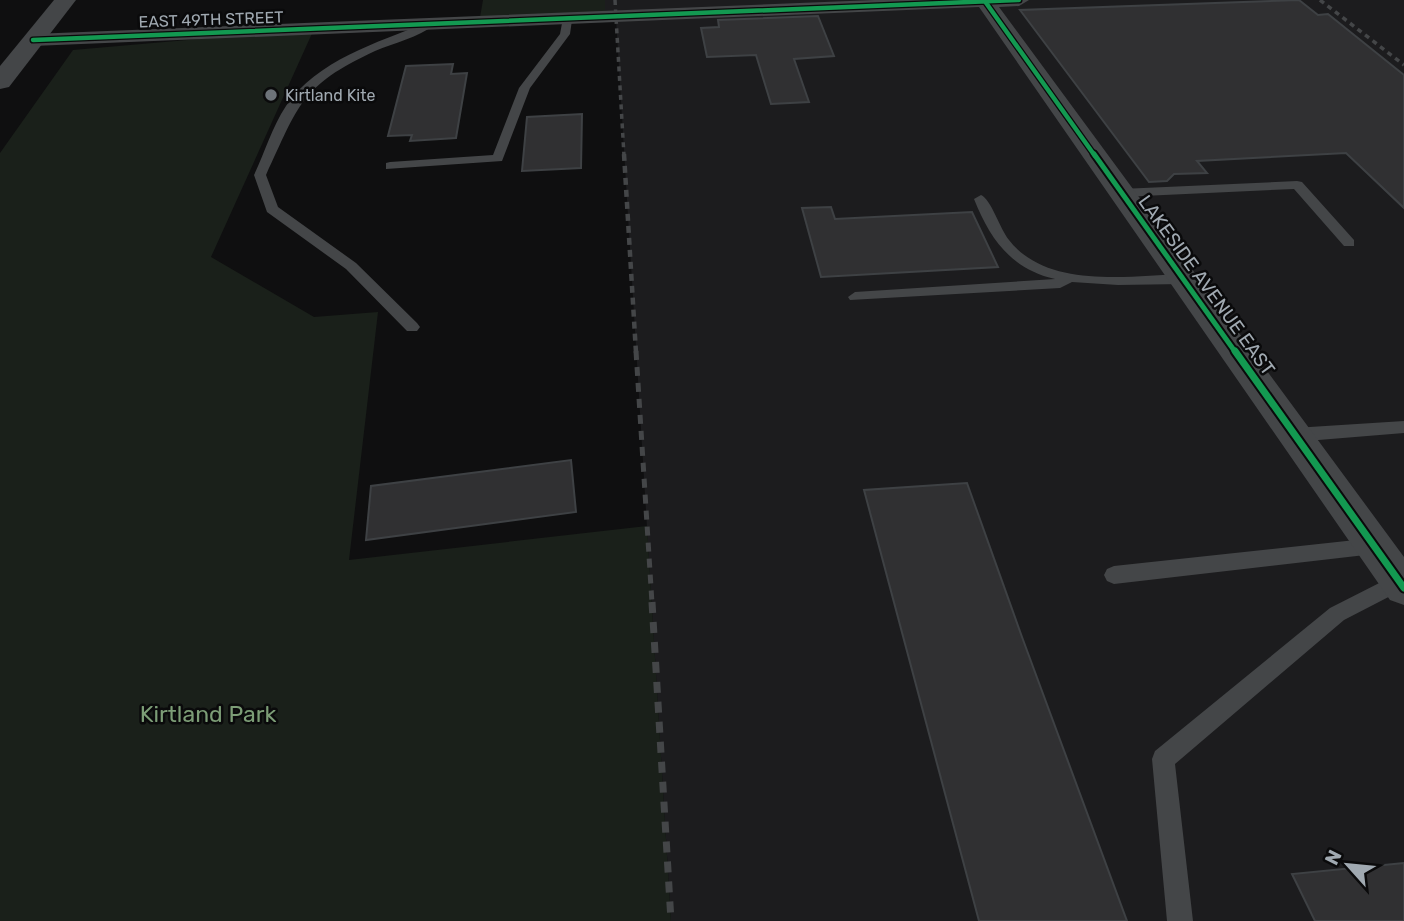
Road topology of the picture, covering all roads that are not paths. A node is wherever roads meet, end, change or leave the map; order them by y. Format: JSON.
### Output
{"nodes":[{"id":1,"x":65,"y":0,"type":"edge"},
{"id":2,"x":1019,"y":0,"type":"edge"},
{"id":3,"x":984,"y":1,"type":"edge"},
{"id":4,"x":567,"y":20,"type":"junction"},
{"id":5,"x":429,"y":25,"type":"junction"},
{"id":6,"x":33,"y":40,"type":"junction"},
{"id":7,"x":0,"y":82,"type":"edge"},
{"id":8,"x":390,"y":166,"type":"dead end"},
{"id":9,"x":1121,"y":193,"type":"junction"},
{"id":10,"x":981,"y":199,"type":"dead end"},
{"id":11,"x":1349,"y":243,"type":"dead end"},
{"id":12,"x":1070,"y":277,"type":"junction"},
{"id":13,"x":1183,"y":279,"type":"junction"},
{"id":14,"x":855,"y":297,"type":"dead end"},
{"id":15,"x":412,"y":327,"type":"dead end"},
{"id":16,"x":1404,"y":427,"type":"edge"},
{"id":17,"x":1294,"y":435,"type":"junction"},
{"id":18,"x":1374,"y":545,"type":"junction"},
{"id":19,"x":1114,"y":575,"type":"dead end"},
{"id":20,"x":1402,"y":585,"type":"edge"},
{"id":21,"x":1180,"y":921,"type":"edge"}],
"edges":[{"from":1,"to":6,"type":"street"},
{"from":2,"to":3,"type":"street","name":"EAST 49TH STREET"},
{"from":3,"to":4,"type":"street","name":"EAST 49TH STREET"},
{"from":3,"to":9,"type":"street","name":"LAKESIDE AVENUE EAST"},
{"from":4,"to":5,"type":"street","name":"EAST 49TH STREET"},
{"from":4,"to":8,"type":"lane"},
{"from":5,"to":6,"type":"street","name":"EAST 49TH STREET"},
{"from":5,"to":15,"type":"lane"},
{"from":6,"to":7,"type":"street"},
{"from":9,"to":11,"type":"lane"},
{"from":9,"to":13,"type":"street","name":"LAKESIDE AVENUE EAST"},
{"from":10,"to":12,"type":"lane"},
{"from":12,"to":13,"type":"lane"},
{"from":12,"to":14,"type":"lane"},
{"from":13,"to":17,"type":"street","name":"LAKESIDE AVENUE EAST"},
{"from":16,"to":17,"type":"lane"},
{"from":17,"to":18,"type":"street","name":"LAKESIDE AVENUE EAST"},
{"from":18,"to":19,"type":"lane"},
{"from":18,"to":20,"type":"street","name":"LAKESIDE AVENUE EAST"},
{"from":20,"to":21,"type":"lane"}]}
